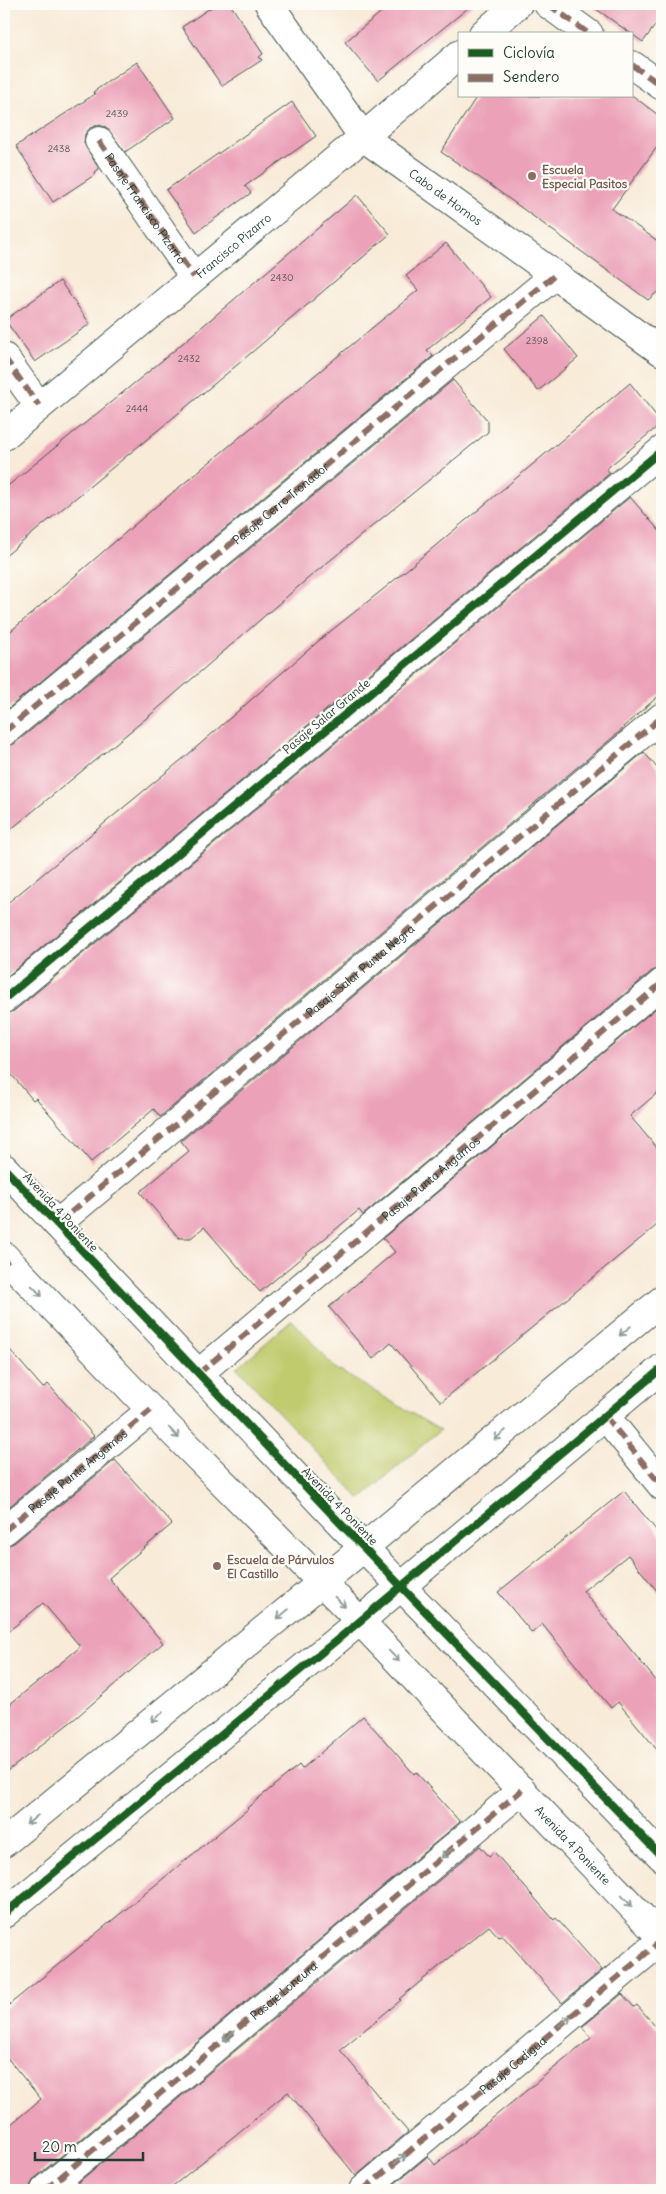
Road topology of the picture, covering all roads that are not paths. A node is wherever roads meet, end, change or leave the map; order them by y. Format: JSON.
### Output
{"nodes":[{"id":1,"x":269,"y":4,"type":"edge"},
{"id":2,"x":518,"y":4,"type":"edge"},
{"id":3,"x":548,"y":4,"type":"edge"},
{"id":4,"x":485,"y":32,"type":"edge"},
{"id":5,"x":586,"y":32,"type":"edge"},
{"id":6,"x":458,"y":56,"type":"edge"},
{"id":7,"x":634,"y":66,"type":"edge"},
{"id":8,"x":662,"y":86,"type":"edge"},
{"id":9,"x":362,"y":138,"type":"junction"},
{"id":10,"x":99,"y":141,"type":"dead end"},
{"id":11,"x":555,"y":275,"type":"junction"},
{"id":12,"x":194,"y":277,"type":"junction"},
{"id":13,"x":662,"y":352,"type":"edge"},
{"id":14,"x":4,"y":357,"type":"edge"},
{"id":15,"x":38,"y":406,"type":"junction"},
{"id":16,"x":4,"y":436,"type":"edge"},
{"id":17,"x":662,"y":450,"type":"edge"},
{"id":18,"x":662,"y":717,"type":"edge"},
{"id":19,"x":4,"y":732,"type":"edge"},
{"id":20,"x":662,"y":983,"type":"edge"},
{"id":21,"x":4,"y":999,"type":"edge"},
{"id":22,"x":4,"y":1168,"type":"edge"},
{"id":23,"x":57,"y":1224,"type":"junction"},
{"id":24,"x":5,"y":1260,"type":"edge"},
{"id":25,"x":662,"y":1300,"type":"edge"},
{"id":26,"x":662,"y":1368,"type":"edge"},
{"id":27,"x":198,"y":1374,"type":"junction"},
{"id":28,"x":151,"y":1410,"type":"junction"},
{"id":29,"x":605,"y":1416,"type":"junction"},
{"id":30,"x":662,"y":1486,"type":"edge"},
{"id":31,"x":4,"y":1532,"type":"edge"},
{"id":32,"x":364,"y":1547,"type":"junction"},
{"id":33,"x":321,"y":1583,"type":"junction"},
{"id":34,"x":402,"y":1586,"type":"junction"},
{"id":35,"x":360,"y":1621,"type":"junction"},
{"id":36,"x":522,"y":1790,"type":"junction"},
{"id":37,"x":4,"y":1844,"type":"edge"},
{"id":38,"x":662,"y":1857,"type":"edge"},
{"id":39,"x":4,"y":1914,"type":"edge"},
{"id":40,"x":662,"y":1939,"type":"edge"},
{"id":41,"x":45,"y":2190,"type":"edge"},
{"id":42,"x":363,"y":2190,"type":"edge"}],
"edges":[{"from":1,"to":9,"type":"street","name":"Cabo de Hornos"},
{"from":2,"to":4,"type":"street"},
{"from":3,"to":5,"type":"street"},
{"from":6,"to":9,"type":"street","name":"Francisco Pizarro"},
{"from":7,"to":8,"type":"street"},
{"from":9,"to":11,"type":"street","name":"Cabo de Hornos"},
{"from":9,"to":12,"type":"street","name":"Francisco Pizarro"},
{"from":10,"to":12,"type":"street","name":"Pasaje Francisco Pizarro"},
{"from":11,"to":13,"type":"street","name":"Cabo de Hornos"},
{"from":11,"to":19,"type":"street","name":"Pasaje Cerro Tronador"},
{"from":12,"to":15,"type":"street","name":"Francisco Pizarro"},
{"from":14,"to":15,"type":"street"},
{"from":15,"to":16,"type":"street","name":"Francisco Pizarro"},
{"from":17,"to":21,"type":"street","name":"Pasaje Salar Grande"},
{"from":18,"to":23,"type":"street","name":"Pasaje Salar Punta Negra"},
{"from":20,"to":27,"type":"street","name":"Pasaje Punta Angamos"},
{"from":22,"to":23,"type":"street","name":"Avenida 4 Poniente"},
{"from":23,"to":27,"type":"street","name":"Avenida 4 Poniente"},
{"from":24,"to":28,"type":"street","name":"Avenida 4 Poniente","one_way":true},
{"from":25,"to":32,"type":"street","one_way":true},
{"from":26,"to":29,"type":"street"},
{"from":27,"to":32,"type":"street","name":"Avenida 4 Poniente"},
{"from":28,"to":31,"type":"street","name":"Pasaje Punta Angamos"},
{"from":28,"to":33,"type":"street","name":"Avenida 4 Poniente","one_way":true},
{"from":29,"to":30,"type":"street"},
{"from":29,"to":34,"type":"street"},
{"from":32,"to":33,"type":"street"},
{"from":32,"to":34,"type":"street","name":"Avenida 4 Poniente"},
{"from":33,"to":35,"type":"street","name":"Avenida 4 Poniente","one_way":true},
{"from":33,"to":37,"type":"street","one_way":true},
{"from":34,"to":35,"type":"street"},
{"from":34,"to":38,"type":"street","name":"Avenida 4 Poniente"},
{"from":35,"to":36,"type":"street","name":"Avenida 4 Poniente","one_way":true},
{"from":35,"to":39,"type":"street"},
{"from":36,"to":40,"type":"street","name":"Avenida 4 Poniente","one_way":true},
{"from":36,"to":41,"type":"street","name":"Pasaje Loncura","one_way":true},
{"from":42,"to":40,"type":"street","name":"Pasaje Codigua","one_way":true}]}
